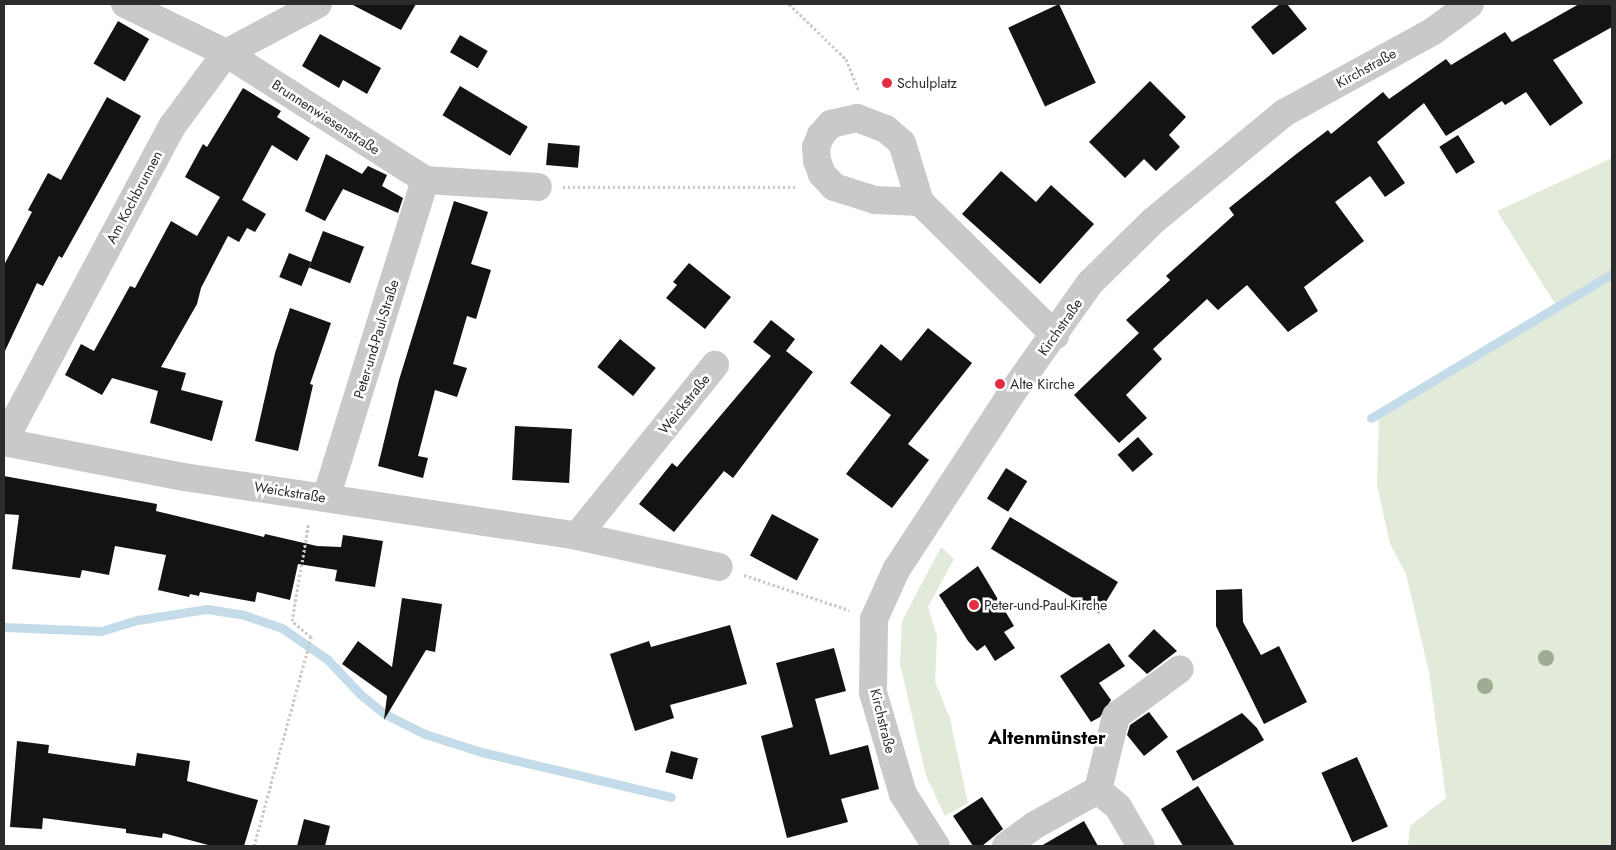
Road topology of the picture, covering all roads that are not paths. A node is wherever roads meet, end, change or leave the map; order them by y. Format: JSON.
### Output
{"nodes":[{"id":1,"x":124,"y":4,"type":"edge"},
{"id":2,"x":318,"y":4,"type":"edge"},
{"id":3,"x":1470,"y":4,"type":"edge"},
{"id":4,"x":226,"y":53,"type":"junction"},
{"id":5,"x":425,"y":180,"type":"junction"},
{"id":6,"x":538,"y":187,"type":"road end"},
{"id":7,"x":920,"y":202,"type":"junction"},
{"id":8,"x":1055,"y":334,"type":"junction"},
{"id":9,"x":715,"y":365,"type":"dead end"},
{"id":10,"x":4,"y":441,"type":"edge"},
{"id":11,"x":320,"y":496,"type":"junction"},
{"id":12,"x":577,"y":536,"type":"junction"},
{"id":13,"x":719,"y":567,"type":"road end"},
{"id":14,"x":1180,"y":669,"type":"dead end"},
{"id":15,"x":1098,"y":790,"type":"junction"},
{"id":16,"x":936,"y":846,"type":"edge"},
{"id":17,"x":1006,"y":846,"type":"edge"},
{"id":18,"x":1141,"y":846,"type":"edge"}],
"edges":[{"from":1,"to":4,"type":"street","name":"Brunnenwiesenstraße"},
{"from":2,"to":4,"type":"street","name":"Am Kochbrunnen"},
{"from":3,"to":8,"type":"street","name":"Kirchstraße"},
{"from":4,"to":5,"type":"street","name":"Brunnenwiesenstraße"},
{"from":4,"to":10,"type":"street","name":"Am Kochbrunnen"},
{"from":5,"to":6,"type":"street","name":"Brunnenwiesenstraße"},
{"from":5,"to":11,"type":"street","name":"Peter-und-Paul-Straße"},
{"from":7,"to":7,"type":"street"},
{"from":7,"to":8,"type":"street"},
{"from":8,"to":16,"type":"street","name":"Kirchstraße"},
{"from":9,"to":12,"type":"street","name":"Weickstraße"},
{"from":10,"to":11,"type":"street","name":"Weickstraße"},
{"from":11,"to":12,"type":"street","name":"Weickstraße"},
{"from":12,"to":13,"type":"street","name":"Weickstraße"},
{"from":14,"to":15,"type":"street"},
{"from":15,"to":17,"type":"street"},
{"from":15,"to":18,"type":"street"}]}
